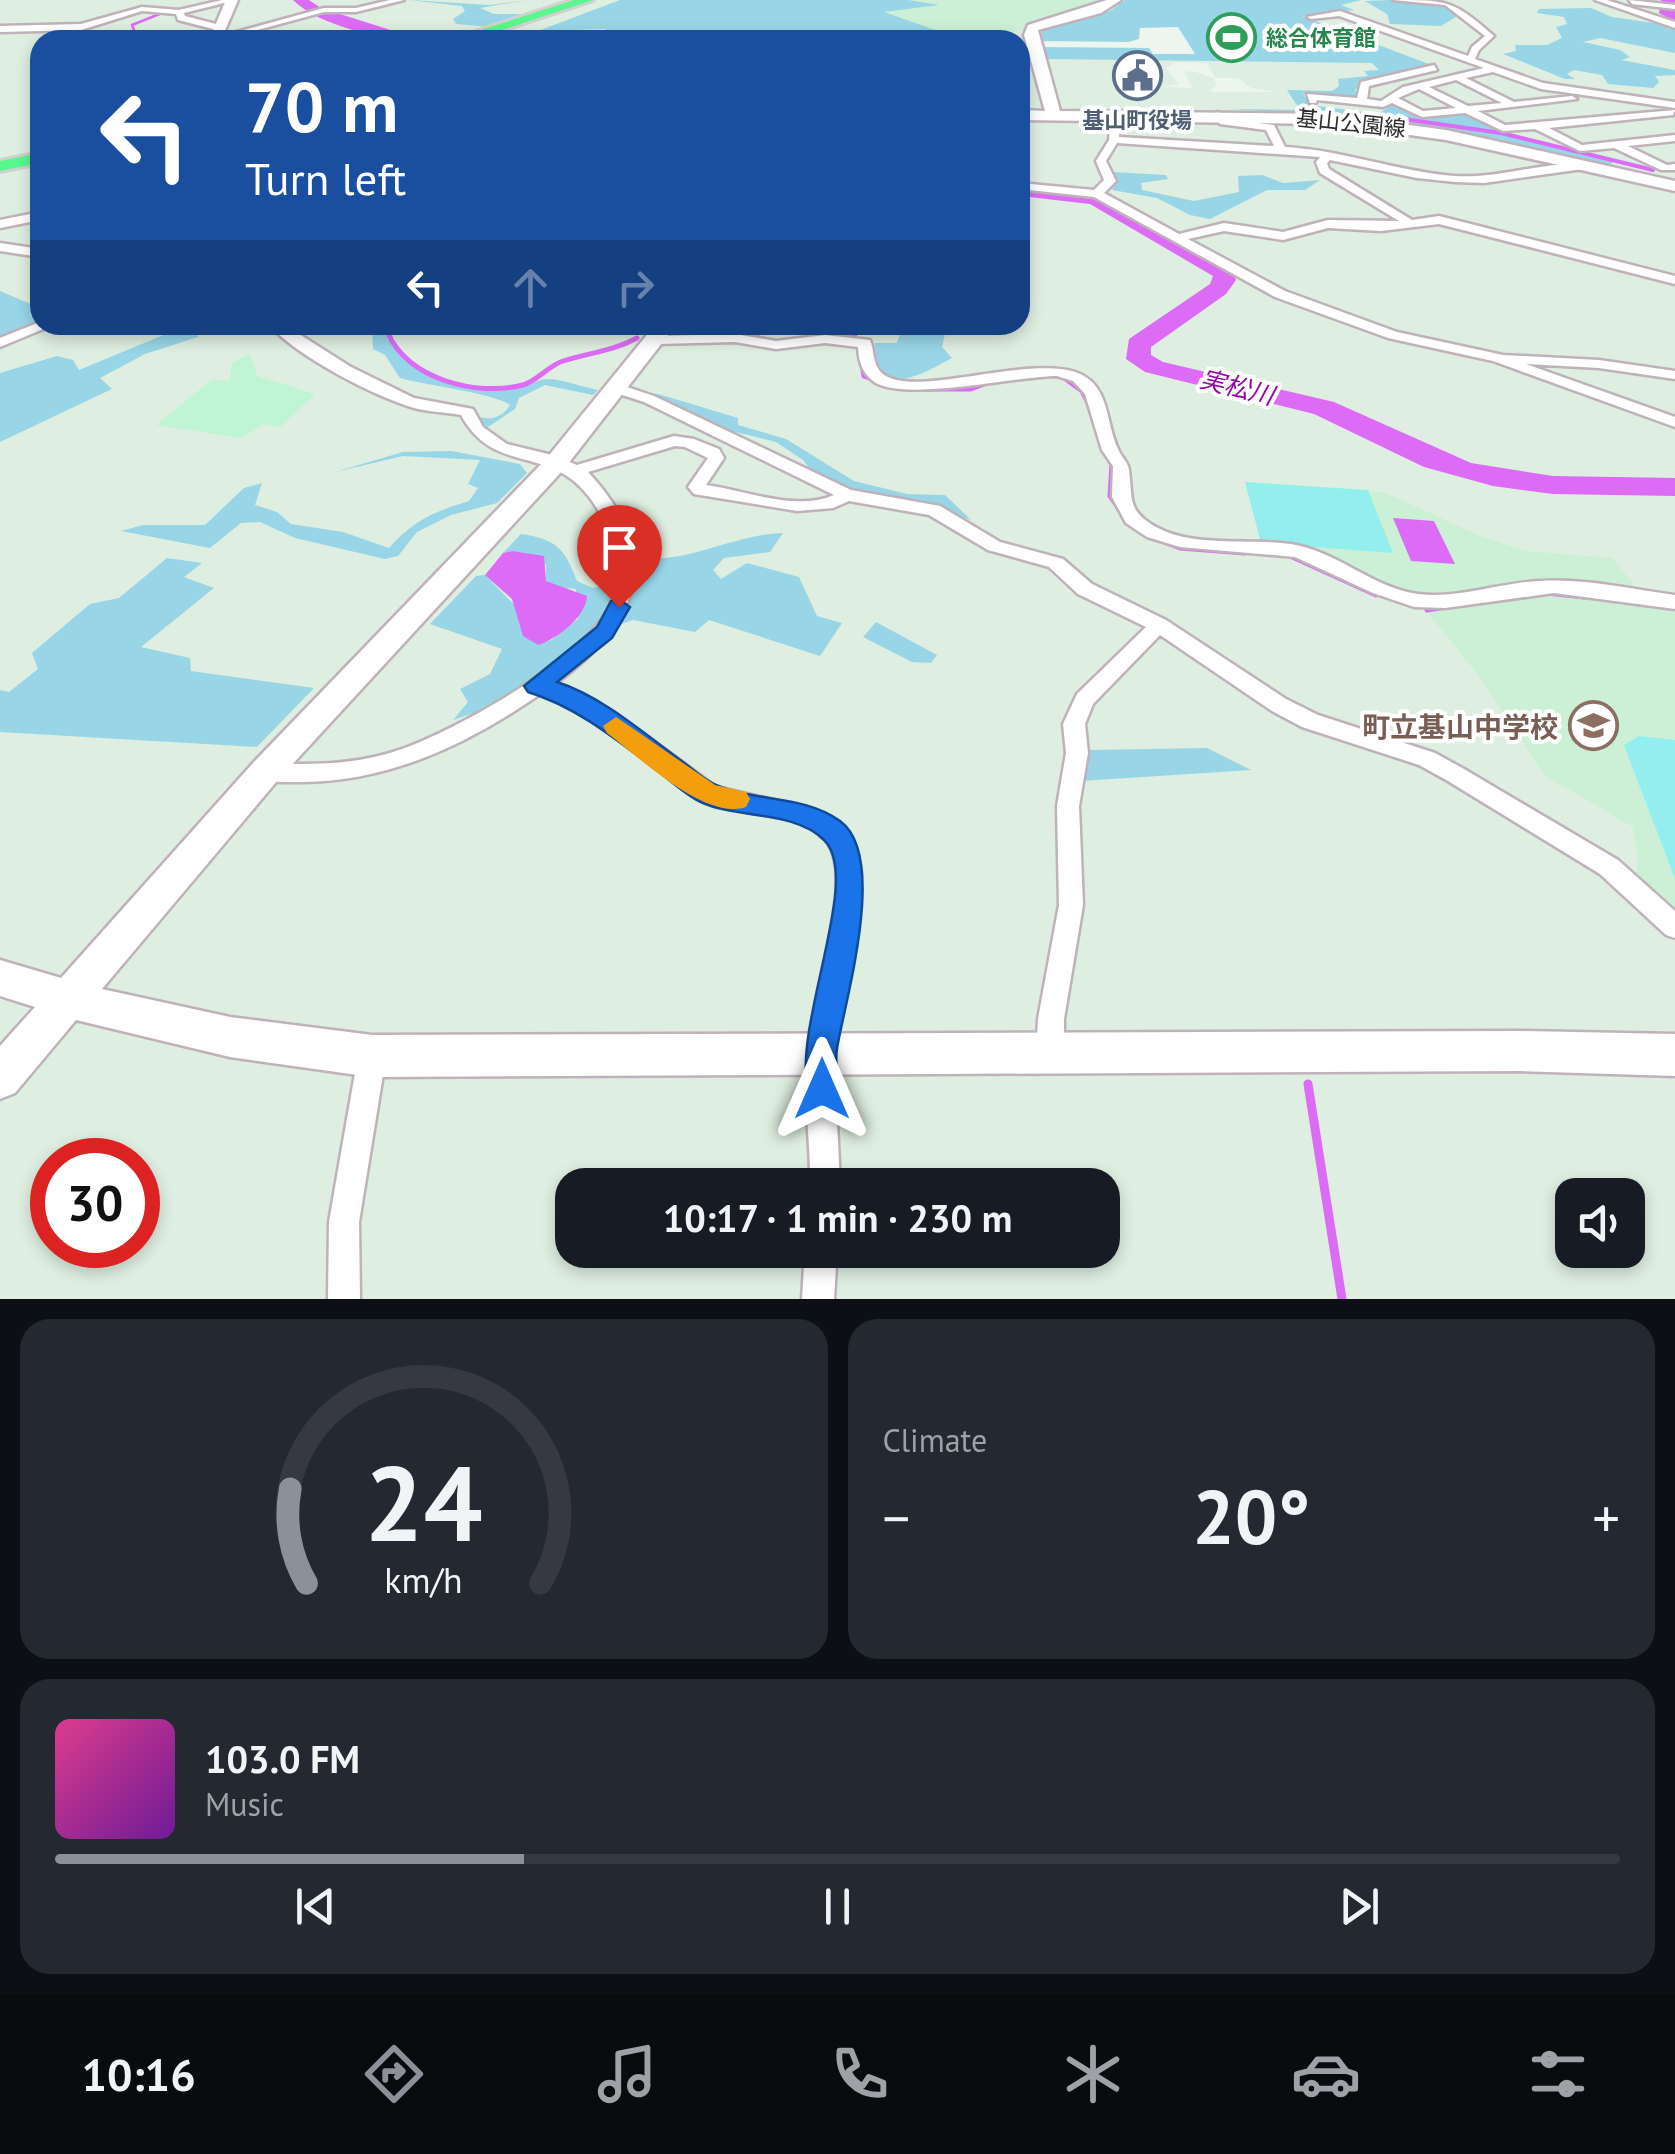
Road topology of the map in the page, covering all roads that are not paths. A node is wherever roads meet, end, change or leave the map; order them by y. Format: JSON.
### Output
{"nodes":[{"id":1,"x":232,"y":0,"type":"edge"},
{"id":2,"x":400,"y":0,"type":"edge"},
{"id":3,"x":1115,"y":0,"type":"edge"},
{"id":4,"x":1397,"y":0,"type":"edge"},
{"id":5,"x":1599,"y":0,"type":"edge"},
{"id":6,"x":1615,"y":0,"type":"edge"},
{"id":7,"x":598,"y":1,"type":"edge"},
{"id":8,"x":1441,"y":1,"type":"edge"},
{"id":9,"x":144,"y":4,"type":"edge"},
{"id":10,"x":1675,"y":7,"type":"edge"},
{"id":11,"x":179,"y":12,"type":"junction"},
{"id":12,"x":1310,"y":17,"type":"dead end"},
{"id":13,"x":1675,"y":25,"type":"edge"},
{"id":14,"x":0,"y":29,"type":"edge"},
{"id":15,"x":206,"y":30,"type":"edge"},
{"id":16,"x":218,"y":30,"type":"edge"},
{"id":17,"x":238,"y":30,"type":"edge"},
{"id":18,"x":493,"y":30,"type":"edge"},
{"id":19,"x":507,"y":30,"type":"edge"},
{"id":20,"x":519,"y":30,"type":"edge"},
{"id":21,"x":530,"y":30,"type":"edge"},
{"id":22,"x":1470,"y":61,"type":"junction"},
{"id":23,"x":1496,"y":69,"type":"junction"},
{"id":24,"x":1458,"y":77,"type":"junction"},
{"id":25,"x":1419,"y":85,"type":"junction"},
{"id":26,"x":1608,"y":94,"type":"junction"},
{"id":27,"x":1362,"y":100,"type":"junction"},
{"id":28,"x":1312,"y":102,"type":"dead end"},
{"id":29,"x":1388,"y":102,"type":"junction"},
{"id":30,"x":1513,"y":105,"type":"junction"},
{"id":31,"x":1468,"y":109,"type":"junction"},
{"id":32,"x":1675,"y":109,"type":"edge"},
{"id":33,"x":1372,"y":113,"type":"dead end"},
{"id":34,"x":1030,"y":115,"type":"edge"},
{"id":35,"x":1054,"y":115,"type":"junction"},
{"id":36,"x":1116,"y":115,"type":"junction"},
{"id":37,"x":1218,"y":115,"type":"junction"},
{"id":38,"x":1537,"y":126,"type":"junction"},
{"id":39,"x":1675,"y":138,"type":"edge"},
{"id":40,"x":1114,"y":140,"type":"junction"},
{"id":41,"x":1615,"y":144,"type":"junction"},
{"id":42,"x":1282,"y":150,"type":"junction"},
{"id":43,"x":1329,"y":154,"type":"junction"},
{"id":44,"x":30,"y":157,"type":"edge"},
{"id":45,"x":0,"y":163,"type":"edge"},
{"id":46,"x":1584,"y":166,"type":"junction"},
{"id":47,"x":1668,"y":176,"type":"edge"},
{"id":48,"x":1030,"y":187,"type":"edge"},
{"id":49,"x":1097,"y":194,"type":"junction"},
{"id":50,"x":30,"y":218,"type":"edge"},
{"id":51,"x":1407,"y":221,"type":"junction"},
{"id":52,"x":0,"y":224,"type":"edge"},
{"id":53,"x":1176,"y":238,"type":"junction"},
{"id":54,"x":0,"y":247,"type":"edge"},
{"id":55,"x":30,"y":252,"type":"edge"},
{"id":56,"x":1675,"y":280,"type":"edge"},
{"id":57,"x":30,"y":332,"type":"edge"},
{"id":58,"x":288,"y":335,"type":"edge"},
{"id":59,"x":660,"y":335,"type":"edge"},
{"id":60,"x":698,"y":335,"type":"edge"},
{"id":61,"x":0,"y":344,"type":"edge"},
{"id":62,"x":1497,"y":358,"type":"junction"},
{"id":63,"x":1675,"y":376,"type":"edge"},
{"id":64,"x":618,"y":389,"type":"junction"},
{"id":65,"x":1675,"y":422,"type":"edge"},
{"id":66,"x":565,"y":468,"type":"junction"},
{"id":67,"x":847,"y":495,"type":"junction"},
{"id":68,"x":1675,"y":602,"type":"edge"},
{"id":69,"x":1159,"y":625,"type":"junction"},
{"id":70,"x":536,"y":686,"type":"junction"},
{"id":71,"x":265,"y":772,"type":"junction"},
{"id":72,"x":1675,"y":928,"type":"edge"},
{"id":73,"x":0,"y":978,"type":"edge"},
{"id":74,"x":65,"y":999,"type":"junction"},
{"id":75,"x":820,"y":1055,"type":"junction"},
{"id":76,"x":1050,"y":1055,"type":"junction"},
{"id":77,"x":372,"y":1056,"type":"junction"},
{"id":78,"x":1675,"y":1056,"type":"edge"},
{"id":79,"x":0,"y":1078,"type":"edge"},
{"id":80,"x":823,"y":1168,"type":"edge"},
{"id":81,"x":820,"y":1268,"type":"edge"},
{"id":82,"x":344,"y":1299,"type":"edge"},
{"id":83,"x":818,"y":1299,"type":"edge"}],
"edges":[{"from":1,"to":11,"type":"street"},
{"from":1,"to":16,"type":"street"},
{"from":2,"to":17,"type":"street"},
{"from":3,"to":35,"type":"street"},
{"from":4,"to":8,"type":"street"},
{"from":5,"to":13,"type":"street"},
{"from":6,"to":10,"type":"street"},
{"from":7,"to":18,"type":"main road"},
{"from":7,"to":19,"type":"main road"},
{"from":7,"to":20,"type":"main road"},
{"from":7,"to":21,"type":"main road"},
{"from":8,"to":22,"type":"street"},
{"from":9,"to":11,"type":"street"},
{"from":9,"to":14,"type":"street"},
{"from":11,"to":15,"type":"street"},
{"from":12,"to":22,"type":"street"},
{"from":22,"to":23,"type":"street"},
{"from":22,"to":27,"type":"street"},
{"from":23,"to":24,"type":"street"},
{"from":23,"to":26,"type":"street"},
{"from":24,"to":25,"type":"street"},
{"from":24,"to":30,"type":"street"},
{"from":25,"to":29,"type":"street"},
{"from":25,"to":31,"type":"street"},
{"from":26,"to":30,"type":"street"},
{"from":26,"to":32,"type":"street"},
{"from":27,"to":28,"type":"street"},
{"from":27,"to":29,"type":"street"},
{"from":29,"to":31,"type":"street"},
{"from":29,"to":33,"type":"street"},
{"from":30,"to":31,"type":"street"},
{"from":31,"to":38,"type":"street"},
{"from":32,"to":38,"type":"street"},
{"from":34,"to":35,"type":"street","name":"基山公園線"},
{"from":35,"to":36,"type":"street","name":"基山公園線"},
{"from":36,"to":37,"type":"street","name":"基山公園線"},
{"from":36,"to":40,"type":"street"},
{"from":37,"to":42,"type":"street"},
{"from":37,"to":46,"type":"street","name":"基山公園線"},
{"from":38,"to":41,"type":"street"},
{"from":39,"to":41,"type":"street"},
{"from":40,"to":42,"type":"street"},
{"from":40,"to":49,"type":"street"},
{"from":41,"to":47,"type":"street"},
{"from":42,"to":43,"type":"street"},
{"from":43,"to":46,"type":"street"},
{"from":43,"to":51,"type":"street"},
{"from":44,"to":45,"type":"main road"},
{"from":46,"to":47,"type":"street","name":"基山公園線"},
{"from":48,"to":49,"type":"street"},
{"from":49,"to":53,"type":"street"},
{"from":50,"to":52,"type":"street"},
{"from":51,"to":53,"type":"street"},
{"from":51,"to":56,"type":"street"},
{"from":53,"to":62,"type":"street"},
{"from":54,"to":55,"type":"street"},
{"from":57,"to":61,"type":"street"},
{"from":58,"to":66,"type":"street"},
{"from":59,"to":64,"type":"street"},
{"from":60,"to":68,"type":"street"},
{"from":62,"to":63,"type":"street"},
{"from":62,"to":65,"type":"street"},
{"from":64,"to":66,"type":"street"},
{"from":64,"to":67,"type":"street"},
{"from":66,"to":67,"type":"street"},
{"from":66,"to":70,"type":"street"},
{"from":66,"to":71,"type":"street"},
{"from":67,"to":69,"type":"street"},
{"from":69,"to":72,"type":"street"},
{"from":69,"to":76,"type":"street"},
{"from":70,"to":71,"type":"street"},
{"from":70,"to":75,"type":"street"},
{"from":71,"to":74,"type":"street"},
{"from":73,"to":74,"type":"street"},
{"from":74,"to":77,"type":"street"},
{"from":74,"to":79,"type":"street"},
{"from":75,"to":76,"type":"street"},
{"from":75,"to":77,"type":"street"},
{"from":75,"to":80,"type":"street"},
{"from":76,"to":78,"type":"street"},
{"from":77,"to":82,"type":"street"},
{"from":81,"to":83,"type":"street"}]}
